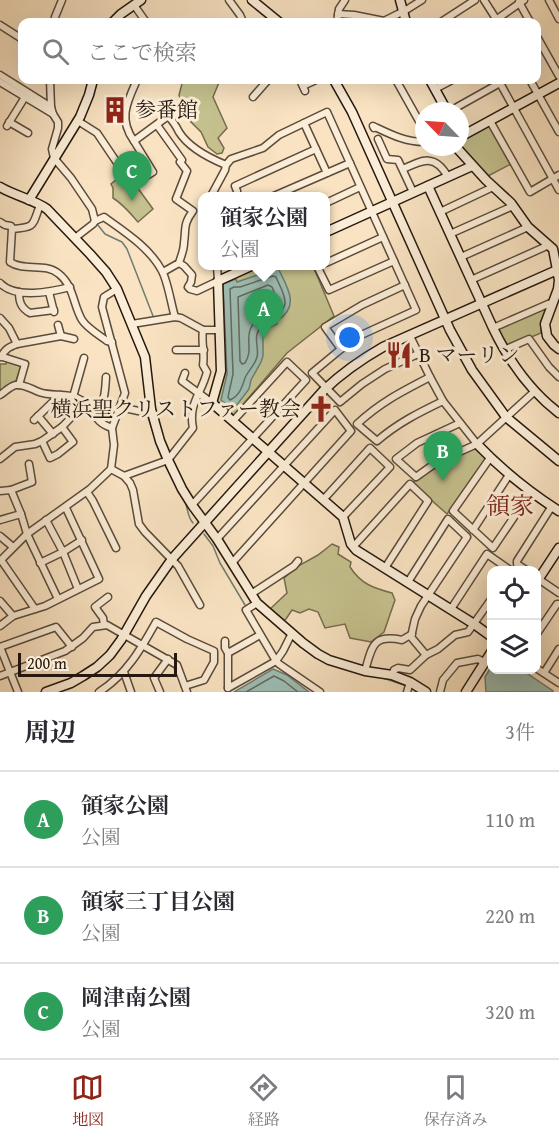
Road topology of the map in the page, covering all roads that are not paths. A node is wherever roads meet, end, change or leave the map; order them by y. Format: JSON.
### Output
{"nodes":[{"id":1,"x":62,"y":0,"type":"edge"},
{"id":2,"x":229,"y":0,"type":"edge"},
{"id":3,"x":252,"y":0,"type":"edge"},
{"id":4,"x":345,"y":0,"type":"edge"},
{"id":5,"x":400,"y":0,"type":"edge"},
{"id":6,"x":422,"y":0,"type":"edge"},
{"id":7,"x":475,"y":0,"type":"edge"},
{"id":8,"x":484,"y":0,"type":"edge"},
{"id":9,"x":549,"y":0,"type":"edge"},
{"id":10,"x":521,"y":1,"type":"edge"},
{"id":11,"x":137,"y":2,"type":"edge"},
{"id":12,"x":559,"y":3,"type":"edge"},
{"id":13,"x":554,"y":10,"type":"junction"},
{"id":14,"x":402,"y":12,"type":"junction"},
{"id":15,"x":338,"y":14,"type":"junction"},
{"id":16,"x":55,"y":18,"type":"edge"},
{"id":17,"x":117,"y":18,"type":"edge"},
{"id":18,"x":144,"y":18,"type":"edge"},
{"id":19,"x":241,"y":18,"type":"edge"},
{"id":20,"x":274,"y":18,"type":"edge"},
{"id":21,"x":338,"y":18,"type":"edge"},
{"id":22,"x":369,"y":18,"type":"edge"},
{"id":23,"x":390,"y":18,"type":"edge"},
{"id":24,"x":404,"y":18,"type":"edge"},
{"id":25,"x":447,"y":18,"type":"edge"},
{"id":26,"x":494,"y":18,"type":"edge"},
{"id":27,"x":501,"y":18,"type":"edge"},
{"id":28,"x":528,"y":18,"type":"edge"},
{"id":29,"x":559,"y":19,"type":"edge"},
{"id":30,"x":0,"y":25,"type":"edge"},
{"id":31,"x":18,"y":36,"type":"edge"},
{"id":32,"x":541,"y":42,"type":"edge"},
{"id":33,"x":0,"y":75,"type":"edge"},
{"id":34,"x":559,"y":76,"type":"edge"},
{"id":35,"x":0,"y":82,"type":"edge"},
{"id":36,"x":559,"y":83,"type":"edge"},
{"id":37,"x":50,"y":84,"type":"edge"},
{"id":38,"x":92,"y":84,"type":"edge"},
{"id":39,"x":136,"y":84,"type":"edge"},
{"id":40,"x":264,"y":84,"type":"edge"},
{"id":41,"x":335,"y":84,"type":"edge"},
{"id":42,"x":398,"y":84,"type":"edge"},
{"id":43,"x":432,"y":84,"type":"edge"},
{"id":44,"x":444,"y":84,"type":"edge"},
{"id":45,"x":494,"y":84,"type":"edge"},
{"id":46,"x":501,"y":84,"type":"edge"},
{"id":47,"x":532,"y":84,"type":"edge"},
{"id":48,"x":435,"y":89,"type":"junction"},
{"id":49,"x":538,"y":94,"type":"junction"},
{"id":50,"x":25,"y":97,"type":"junction"},
{"id":51,"x":253,"y":97,"type":"dead end"},
{"id":52,"x":443,"y":102,"type":"edge"},
{"id":53,"x":464,"y":102,"type":"edge"},
{"id":54,"x":514,"y":108,"type":"junction"},
{"id":55,"x":52,"y":110,"type":"junction"},
{"id":56,"x":415,"y":114,"type":"edge"},
{"id":57,"x":78,"y":121,"type":"junction"},
{"id":58,"x":490,"y":121,"type":"junction"},
{"id":59,"x":304,"y":123,"type":"junction"},
{"id":60,"x":157,"y":124,"type":"junction"},
{"id":61,"x":374,"y":128,"type":"dead end"},
{"id":62,"x":469,"y":132,"type":"edge"},
{"id":63,"x":559,"y":132,"type":"edge"},
{"id":64,"x":28,"y":133,"type":"dead end"},
{"id":65,"x":378,"y":140,"type":"dead end"},
{"id":66,"x":134,"y":141,"type":"junction"},
{"id":67,"x":415,"y":142,"type":"edge"},
{"id":68,"x":316,"y":149,"type":"junction"},
{"id":69,"x":464,"y":156,"type":"edge"},
{"id":70,"x":54,"y":158,"type":"junction"},
{"id":71,"x":350,"y":163,"type":"junction"},
{"id":72,"x":226,"y":165,"type":"junction"},
{"id":73,"x":472,"y":166,"type":"junction"},
{"id":74,"x":403,"y":169,"type":"junction"},
{"id":75,"x":327,"y":172,"type":"junction"},
{"id":76,"x":448,"y":177,"type":"junction"},
{"id":77,"x":556,"y":177,"type":"edge"},
{"id":78,"x":428,"y":186,"type":"junction"},
{"id":79,"x":0,"y":187,"type":"edge"},
{"id":80,"x":360,"y":187,"type":"junction"},
{"id":81,"x":493,"y":188,"type":"junction"},
{"id":82,"x":559,"y":190,"type":"edge"},
{"id":83,"x":237,"y":191,"type":"dead end"},
{"id":84,"x":213,"y":192,"type":"edge"},
{"id":85,"x":284,"y":192,"type":"edge"},
{"id":86,"x":413,"y":192,"type":"junction"},
{"id":87,"x":29,"y":200,"type":"junction"},
{"id":88,"x":330,"y":201,"type":"edge"},
{"id":89,"x":392,"y":202,"type":"junction"},
{"id":90,"x":40,"y":205,"type":"junction"},
{"id":91,"x":513,"y":206,"type":"junction"},
{"id":92,"x":371,"y":212,"type":"junction"},
{"id":93,"x":440,"y":212,"type":"junction"},
{"id":94,"x":95,"y":221,"type":"junction"},
{"id":95,"x":0,"y":222,"type":"edge"},
{"id":96,"x":528,"y":227,"type":"junction"},
{"id":97,"x":12,"y":229,"type":"junction"},
{"id":98,"x":330,"y":230,"type":"edge"},
{"id":99,"x":450,"y":234,"type":"junction"},
{"id":100,"x":383,"y":237,"type":"junction"},
{"id":101,"x":75,"y":238,"type":"junction"},
{"id":102,"x":549,"y":245,"type":"junction"},
{"id":103,"x":461,"y":257,"type":"junction"},
{"id":104,"x":330,"y":261,"type":"edge"},
{"id":105,"x":394,"y":261,"type":"junction"},
{"id":106,"x":179,"y":263,"type":"junction"},
{"id":107,"x":217,"y":270,"type":"edge"},
{"id":108,"x":242,"y":270,"type":"edge"},
{"id":109,"x":320,"y":270,"type":"edge"},
{"id":110,"x":557,"y":270,"type":"junction"},
{"id":111,"x":163,"y":272,"type":"junction"},
{"id":112,"x":471,"y":280,"type":"junction"},
{"id":113,"x":218,"y":281,"type":"junction"},
{"id":114,"x":0,"y":284,"type":"edge"},
{"id":115,"x":405,"y":285,"type":"junction"},
{"id":116,"x":70,"y":287,"type":"junction"},
{"id":117,"x":117,"y":289,"type":"junction"},
{"id":118,"x":19,"y":292,"type":"junction"},
{"id":119,"x":49,"y":292,"type":"junction"},
{"id":120,"x":482,"y":303,"type":"junction"},
{"id":121,"x":553,"y":303,"type":"junction"},
{"id":122,"x":175,"y":317,"type":"junction"},
{"id":123,"x":0,"y":318,"type":"edge"},
{"id":124,"x":446,"y":320,"type":"junction"},
{"id":125,"x":132,"y":324,"type":"junction"},
{"id":126,"x":58,"y":325,"type":"dead end"},
{"id":127,"x":493,"y":328,"type":"junction"},
{"id":128,"x":203,"y":330,"type":"junction"},
{"id":129,"x":219,"y":330,"type":"junction"},
{"id":130,"x":61,"y":336,"type":"junction"},
{"id":131,"x":410,"y":336,"type":"junction"},
{"id":132,"x":74,"y":339,"type":"dead end"},
{"id":133,"x":112,"y":342,"type":"junction"},
{"id":134,"x":17,"y":344,"type":"junction"},
{"id":135,"x":341,"y":349,"type":"junction"},
{"id":136,"x":559,"y":349,"type":"edge"},
{"id":137,"x":176,"y":350,"type":"dead end"},
{"id":138,"x":204,"y":350,"type":"junction"},
{"id":139,"x":504,"y":350,"type":"junction"},
{"id":140,"x":418,"y":354,"type":"junction"},
{"id":141,"x":0,"y":356,"type":"edge"},
{"id":142,"x":84,"y":358,"type":"dead end"},
{"id":143,"x":185,"y":373,"type":"dead end"},
{"id":144,"x":106,"y":377,"type":"dead end"},
{"id":145,"x":430,"y":377,"type":"junction"},
{"id":146,"x":559,"y":377,"type":"edge"},
{"id":147,"x":19,"y":385,"type":"junction"},
{"id":148,"x":327,"y":387,"type":"junction"},
{"id":149,"x":535,"y":391,"type":"junction"},
{"id":150,"x":199,"y":393,"type":"junction"},
{"id":151,"x":0,"y":395,"type":"edge"},
{"id":152,"x":60,"y":395,"type":"junction"},
{"id":153,"x":73,"y":397,"type":"junction"},
{"id":154,"x":443,"y":401,"type":"junction"},
{"id":155,"x":212,"y":403,"type":"junction"},
{"id":156,"x":85,"y":404,"type":"junction"},
{"id":157,"x":120,"y":407,"type":"junction"},
{"id":158,"x":559,"y":413,"type":"edge"},
{"id":159,"x":152,"y":414,"type":"junction"},
{"id":160,"x":94,"y":415,"type":"junction"},
{"id":161,"x":506,"y":417,"type":"junction"},
{"id":162,"x":233,"y":421,"type":"junction"},
{"id":163,"x":460,"y":423,"type":"junction"},
{"id":164,"x":62,"y":427,"type":"junction"},
{"id":165,"x":112,"y":428,"type":"junction"},
{"id":166,"x":52,"y":434,"type":"junction"},
{"id":167,"x":253,"y":438,"type":"junction"},
{"id":168,"x":42,"y":441,"type":"junction"},
{"id":169,"x":477,"y":444,"type":"junction"},
{"id":170,"x":268,"y":452,"type":"junction"},
{"id":171,"x":490,"y":458,"type":"junction"},
{"id":172,"x":0,"y":459,"type":"edge"},
{"id":173,"x":168,"y":460,"type":"junction"},
{"id":174,"x":559,"y":461,"type":"edge"},
{"id":175,"x":29,"y":464,"type":"dead end"},
{"id":176,"x":284,"y":465,"type":"junction"},
{"id":177,"x":111,"y":469,"type":"junction"},
{"id":178,"x":509,"y":475,"type":"junction"},
{"id":179,"x":124,"y":476,"type":"junction"},
{"id":180,"x":304,"y":483,"type":"junction"},
{"id":181,"x":11,"y":490,"type":"junction"},
{"id":182,"x":0,"y":491,"type":"edge"},
{"id":183,"x":87,"y":492,"type":"junction"},
{"id":184,"x":531,"y":492,"type":"junction"},
{"id":185,"x":323,"y":500,"type":"junction"},
{"id":186,"x":192,"y":505,"type":"junction"},
{"id":187,"x":66,"y":508,"type":"junction"},
{"id":188,"x":555,"y":509,"type":"edge"},
{"id":189,"x":21,"y":514,"type":"junction"},
{"id":190,"x":343,"y":518,"type":"junction"},
{"id":191,"x":0,"y":520,"type":"edge"},
{"id":192,"x":46,"y":520,"type":"junction"},
{"id":193,"x":204,"y":522,"type":"junction"},
{"id":194,"x":473,"y":530,"type":"junction"},
{"id":195,"x":27,"y":534,"type":"junction"},
{"id":196,"x":0,"y":536,"type":"edge"},
{"id":197,"x":217,"y":539,"type":"junction"},
{"id":198,"x":82,"y":540,"type":"junction"},
{"id":199,"x":13,"y":547,"type":"junction"},
{"id":200,"x":353,"y":547,"type":"junction"},
{"id":201,"x":116,"y":548,"type":"dead end"},
{"id":202,"x":559,"y":548,"type":"edge"},
{"id":203,"x":63,"y":552,"type":"junction"},
{"id":204,"x":172,"y":559,"type":"junction"},
{"id":205,"x":1,"y":560,"type":"edge"},
{"id":206,"x":298,"y":561,"type":"dead end"},
{"id":207,"x":40,"y":563,"type":"junction"},
{"id":208,"x":232,"y":563,"type":"junction"},
{"id":209,"x":504,"y":566,"type":"edge"},
{"id":210,"x":520,"y":566,"type":"edge"},
{"id":211,"x":385,"y":568,"type":"junction"},
{"id":212,"x":541,"y":574,"type":"edge"},
{"id":213,"x":408,"y":582,"type":"junction"},
{"id":214,"x":541,"y":582,"type":"edge"},
{"id":215,"x":78,"y":589,"type":"junction"},
{"id":216,"x":559,"y":593,"type":"edge"},
{"id":217,"x":251,"y":594,"type":"junction"},
{"id":218,"x":429,"y":595,"type":"junction"},
{"id":219,"x":108,"y":597,"type":"dead end"},
{"id":220,"x":58,"y":599,"type":"junction"},
{"id":221,"x":0,"y":602,"type":"edge"},
{"id":222,"x":257,"y":603,"type":"junction"},
{"id":223,"x":559,"y":604,"type":"edge"},
{"id":224,"x":201,"y":605,"type":"dead end"},
{"id":225,"x":487,"y":605,"type":"edge"},
{"id":226,"x":35,"y":609,"type":"junction"},
{"id":227,"x":451,"y":609,"type":"junction"},
{"id":228,"x":13,"y":616,"type":"junction"},
{"id":229,"x":474,"y":624,"type":"junction"},
{"id":230,"x":104,"y":625,"type":"junction"},
{"id":231,"x":0,"y":626,"type":"edge"},
{"id":232,"x":541,"y":629,"type":"edge"},
{"id":233,"x":292,"y":633,"type":"junction"},
{"id":234,"x":487,"y":633,"type":"edge"},
{"id":235,"x":124,"y":634,"type":"junction"},
{"id":236,"x":260,"y":634,"type":"junction"},
{"id":237,"x":412,"y":634,"type":"junction"},
{"id":238,"x":225,"y":641,"type":"dead end"},
{"id":239,"x":143,"y":645,"type":"junction"},
{"id":240,"x":0,"y":647,"type":"edge"},
{"id":241,"x":72,"y":647,"type":"junction"},
{"id":242,"x":559,"y":649,"type":"edge"},
{"id":243,"x":228,"y":653,"type":"junction"},
{"id":244,"x":426,"y":655,"type":"junction"},
{"id":245,"x":487,"y":658,"type":"edge"},
{"id":246,"x":168,"y":659,"type":"junction"},
{"id":247,"x":276,"y":661,"type":"junction"},
{"id":248,"x":484,"y":662,"type":"junction"},
{"id":249,"x":365,"y":671,"type":"junction"},
{"id":250,"x":541,"y":671,"type":"edge"},
{"id":251,"x":10,"y":672,"type":"junction"},
{"id":252,"x":124,"y":672,"type":"junction"},
{"id":253,"x":544,"y":673,"type":"junction"},
{"id":254,"x":393,"y":675,"type":"junction"},
{"id":255,"x":0,"y":676,"type":"edge"},
{"id":256,"x":411,"y":682,"type":"junction"},
{"id":257,"x":559,"y":683,"type":"edge"},
{"id":258,"x":186,"y":689,"type":"edge"},
{"id":259,"x":228,"y":690,"type":"edge"},
{"id":260,"x":101,"y":691,"type":"edge"},
{"id":261,"x":469,"y":691,"type":"edge"},
{"id":262,"x":18,"y":692,"type":"edge"},
{"id":263,"x":46,"y":692,"type":"edge"},
{"id":264,"x":131,"y":692,"type":"edge"},
{"id":265,"x":160,"y":692,"type":"edge"},
{"id":266,"x":320,"y":692,"type":"edge"},
{"id":267,"x":407,"y":692,"type":"edge"},
{"id":268,"x":426,"y":692,"type":"edge"},
{"id":269,"x":440,"y":692,"type":"edge"}],
"edges":[{"from":1,"to":16,"type":"street"},
{"from":2,"to":19,"type":"street"},
{"from":3,"to":20,"type":"street"},
{"from":4,"to":15,"type":"street"},
{"from":5,"to":14,"type":"street"},
{"from":6,"to":14,"type":"street"},
{"from":7,"to":25,"type":"street"},
{"from":8,"to":26,"type":"street"},
{"from":9,"to":13,"type":"street"},
{"from":10,"to":27,"type":"street"},
{"from":10,"to":28,"type":"street"},
{"from":11,"to":17,"type":"street"},
{"from":11,"to":18,"type":"street"},
{"from":12,"to":13,"type":"street"},
{"from":13,"to":29,"type":"street"},
{"from":14,"to":23,"type":"street"},
{"from":14,"to":24,"type":"street"},
{"from":15,"to":21,"type":"street"},
{"from":15,"to":22,"type":"street"},
{"from":30,"to":31,"type":"street"},
{"from":32,"to":34,"type":"street"},
{"from":33,"to":55,"type":"street"},
{"from":35,"to":50,"type":"street"},
{"from":36,"to":49,"type":"street"},
{"from":37,"to":55,"type":"street"},
{"from":38,"to":57,"type":"street"},
{"from":39,"to":66,"type":"street"},
{"from":40,"to":51,"type":"street"},
{"from":41,"to":89,"type":"street"},
{"from":42,"to":56,"type":"street"},
{"from":43,"to":48,"type":"street"},
{"from":44,"to":48,"type":"street"},
{"from":45,"to":53,"type":"street"},
{"from":46,"to":54,"type":"street"},
{"from":47,"to":49,"type":"street"},
{"from":48,"to":52,"type":"street"},
{"from":49,"to":54,"type":"street"},
{"from":49,"to":63,"type":"street"},
{"from":50,"to":55,"type":"street"},
{"from":50,"to":64,"type":"street"},
{"from":54,"to":58,"type":"street"},
{"from":54,"to":77,"type":"street"},
{"from":55,"to":70,"type":"street"},
{"from":57,"to":66,"type":"street"},
{"from":57,"to":70,"type":"street"},
{"from":58,"to":62,"type":"street"},
{"from":58,"to":77,"type":"street"},
{"from":59,"to":68,"type":"street"},
{"from":59,"to":71,"type":"street"},
{"from":59,"to":72,"type":"street"},
{"from":60,"to":66,"type":"street"},
{"from":60,"to":72,"type":"street"},
{"from":60,"to":106,"type":"street"},
{"from":61,"to":67,"type":"street"},
{"from":65,"to":74,"type":"street"},
{"from":68,"to":75,"type":"street"},
{"from":68,"to":83,"type":"street"},
{"from":69,"to":73,"type":"street"},
{"from":70,"to":87,"type":"street"},
{"from":70,"to":94,"type":"street"},
{"from":71,"to":75,"type":"street"},
{"from":71,"to":80,"type":"street"},
{"from":72,"to":84,"type":"street"},
{"from":73,"to":76,"type":"street"},
{"from":73,"to":81,"type":"street"},
{"from":74,"to":76,"type":"street"},
{"from":74,"to":86,"type":"street"},
{"from":75,"to":85,"type":"street"},
{"from":76,"to":78,"type":"street"},
{"from":77,"to":82,"type":"street"},
{"from":78,"to":86,"type":"street"},
{"from":78,"to":93,"type":"street"},
{"from":79,"to":87,"type":"street"},
{"from":80,"to":88,"type":"street"},
{"from":80,"to":92,"type":"street"},
{"from":81,"to":91,"type":"street"},
{"from":81,"to":93,"type":"street"},
{"from":86,"to":89,"type":"street"},
{"from":87,"to":90,"type":"street"},
{"from":89,"to":92,"type":"street"},
{"from":89,"to":124,"type":"street"},
{"from":90,"to":97,"type":"street"},
{"from":90,"to":101,"type":"street"},
{"from":91,"to":96,"type":"street"},
{"from":91,"to":99,"type":"street"},
{"from":92,"to":98,"type":"street"},
{"from":92,"to":100,"type":"street"},
{"from":93,"to":99,"type":"street"},
{"from":94,"to":101,"type":"street"},
{"from":94,"to":111,"type":"street"},
{"from":95,"to":97,"type":"street"},
{"from":96,"to":102,"type":"street"},
{"from":96,"to":103,"type":"street"},
{"from":97,"to":116,"type":"street"},
{"from":99,"to":103,"type":"street"},
{"from":100,"to":104,"type":"street"},
{"from":100,"to":105,"type":"street"},
{"from":101,"to":117,"type":"street"},
{"from":102,"to":110,"type":"street"},
{"from":102,"to":112,"type":"street"},
{"from":103,"to":112,"type":"street"},
{"from":105,"to":109,"type":"street"},
{"from":105,"to":115,"type":"street"},
{"from":106,"to":111,"type":"street"},
{"from":106,"to":113,"type":"street"},
{"from":107,"to":113,"type":"street"},
{"from":108,"to":113,"type":"street"},
{"from":110,"to":120,"type":"street"},
{"from":110,"to":121,"type":"street"},
{"from":111,"to":122,"type":"street"},
{"from":112,"to":120,"type":"street"},
{"from":113,"to":129,"type":"street"},
{"from":114,"to":118,"type":"street"},
{"from":115,"to":135,"type":"street"},
{"from":115,"to":135,"type":"street"},
{"from":116,"to":119,"type":"street"},
{"from":116,"to":133,"type":"street"},
{"from":117,"to":125,"type":"street"},
{"from":117,"to":133,"type":"street"},
{"from":118,"to":119,"type":"street"},
{"from":118,"to":119,"type":"street"},
{"from":120,"to":124,"type":"street"},
{"from":120,"to":127,"type":"street"},
{"from":121,"to":127,"type":"street"},
{"from":121,"to":136,"type":"street"},
{"from":122,"to":125,"type":"street"},
{"from":122,"to":128,"type":"street"},
{"from":123,"to":134,"type":"street"},
{"from":124,"to":131,"type":"street"},
{"from":124,"to":161,"type":"street"},
{"from":125,"to":159,"type":"street"},
{"from":126,"to":130,"type":"street"},
{"from":127,"to":139,"type":"street"},
{"from":128,"to":129,"type":"street"},
{"from":128,"to":138,"type":"street"},
{"from":129,"to":155,"type":"street"},
{"from":130,"to":132,"type":"street"},
{"from":130,"to":134,"type":"street"},
{"from":131,"to":140,"type":"street"},
{"from":131,"to":148,"type":"street"},
{"from":133,"to":157,"type":"street"},
{"from":134,"to":141,"type":"street"},
{"from":135,"to":148,"type":"street"},
{"from":137,"to":138,"type":"street"},
{"from":138,"to":150,"type":"street"},
{"from":139,"to":146,"type":"street"},
{"from":139,"to":149,"type":"street"},
{"from":140,"to":145,"type":"street"},
{"from":140,"to":148,"type":"street"},
{"from":141,"to":147,"type":"street"},
{"from":142,"to":153,"type":"street"},
{"from":143,"to":150,"type":"street"},
{"from":144,"to":160,"type":"street"},
{"from":145,"to":154,"type":"street"},
{"from":145,"to":154,"type":"street"},
{"from":147,"to":151,"type":"street"},
{"from":147,"to":152,"type":"street"},
{"from":148,"to":170,"type":"street"},
{"from":149,"to":158,"type":"street"},
{"from":149,"to":161,"type":"street"},
{"from":150,"to":155,"type":"street"},
{"from":150,"to":173,"type":"street"},
{"from":152,"to":153,"type":"street"},
{"from":152,"to":166,"type":"street"},
{"from":153,"to":156,"type":"street"},
{"from":154,"to":163,"type":"street"},
{"from":155,"to":162,"type":"street"},
{"from":156,"to":160,"type":"street"},
{"from":156,"to":164,"type":"street"},
{"from":157,"to":159,"type":"street"},
{"from":157,"to":165,"type":"street"},
{"from":159,"to":173,"type":"street"},
{"from":160,"to":165,"type":"street"},
{"from":161,"to":169,"type":"street"},
{"from":161,"to":174,"type":"street"},
{"from":162,"to":167,"type":"street"},
{"from":162,"to":167,"type":"street"},
{"from":163,"to":169,"type":"street"},
{"from":163,"to":169,"type":"street"},
{"from":164,"to":166,"type":"street"},
{"from":164,"to":168,"type":"street"},
{"from":165,"to":177,"type":"street"},
{"from":166,"to":168,"type":"street"},
{"from":167,"to":170,"type":"street"},
{"from":167,"to":186,"type":"street"},
{"from":168,"to":172,"type":"street"},
{"from":169,"to":171,"type":"street"},
{"from":170,"to":176,"type":"street"},
{"from":170,"to":193,"type":"street"},
{"from":171,"to":178,"type":"street"},
{"from":171,"to":194,"type":"street"},
{"from":173,"to":179,"type":"street"},
{"from":173,"to":186,"type":"street"},
{"from":175,"to":181,"type":"street"},
{"from":176,"to":180,"type":"street"},
{"from":176,"to":180,"type":"street"},
{"from":176,"to":197,"type":"street"},
{"from":177,"to":179,"type":"street"},
{"from":177,"to":183,"type":"street"},
{"from":178,"to":184,"type":"street"},
{"from":178,"to":194,"type":"street"},
{"from":179,"to":204,"type":"street"},
{"from":180,"to":185,"type":"street"},
{"from":180,"to":208,"type":"street"},
{"from":181,"to":182,"type":"street"},
{"from":181,"to":189,"type":"street"},
{"from":183,"to":187,"type":"street"},
{"from":183,"to":201,"type":"street"},
{"from":184,"to":188,"type":"street"},
{"from":184,"to":194,"type":"street"},
{"from":185,"to":190,"type":"street"},
{"from":185,"to":190,"type":"street"},
{"from":186,"to":193,"type":"street"},
{"from":187,"to":192,"type":"street"},
{"from":187,"to":198,"type":"street"},
{"from":188,"to":210,"type":"street"},
{"from":189,"to":191,"type":"street"},
{"from":189,"to":195,"type":"street"},
{"from":190,"to":200,"type":"street"},
{"from":192,"to":195,"type":"street"},
{"from":192,"to":203,"type":"street"},
{"from":193,"to":197,"type":"street"},
{"from":193,"to":204,"type":"street"},
{"from":195,"to":199,"type":"street"},
{"from":195,"to":207,"type":"street"},
{"from":196,"to":199,"type":"street"},
{"from":197,"to":208,"type":"street"},
{"from":198,"to":203,"type":"street"},
{"from":198,"to":215,"type":"street"},
{"from":199,"to":205,"type":"street"},
{"from":200,"to":211,"type":"street"},
{"from":200,"to":211,"type":"street"},
{"from":202,"to":212,"type":"street"},
{"from":203,"to":207,"type":"street"},
{"from":203,"to":215,"type":"street"},
{"from":204,"to":224,"type":"street"},
{"from":204,"to":235,"type":"street"},
{"from":205,"to":226,"type":"street"},
{"from":206,"to":217,"type":"street"},
{"from":207,"to":220,"type":"street"},
{"from":208,"to":217,"type":"street"},
{"from":209,"to":227,"type":"street"},
{"from":211,"to":213,"type":"street"},
{"from":213,"to":218,"type":"street"},
{"from":213,"to":218,"type":"street"},
{"from":214,"to":216,"type":"street"},
{"from":215,"to":220,"type":"street"},
{"from":217,"to":222,"type":"street"},
{"from":218,"to":227,"type":"street"},
{"from":218,"to":237,"type":"street"},
{"from":219,"to":230,"type":"street"},
{"from":220,"to":226,"type":"street"},
{"from":221,"to":228,"type":"street"},
{"from":222,"to":233,"type":"street"},
{"from":222,"to":236,"type":"street"},
{"from":223,"to":232,"type":"street"},
{"from":225,"to":229,"type":"street"},
{"from":226,"to":228,"type":"street"},
{"from":227,"to":229,"type":"street"},
{"from":228,"to":231,"type":"street"},
{"from":229,"to":234,"type":"street"},
{"from":229,"to":244,"type":"street"},
{"from":230,"to":235,"type":"street"},
{"from":230,"to":241,"type":"street"},
{"from":233,"to":247,"type":"street"},
{"from":233,"to":249,"type":"street"},
{"from":235,"to":239,"type":"street"},
{"from":235,"to":263,"type":"street"},
{"from":236,"to":243,"type":"street"},
{"from":236,"to":247,"type":"street"},
{"from":237,"to":244,"type":"street"},
{"from":237,"to":249,"type":"street"},
{"from":238,"to":243,"type":"street"},
{"from":239,"to":246,"type":"street"},
{"from":239,"to":252,"type":"street"},
{"from":239,"to":258,"type":"street"},
{"from":240,"to":241,"type":"street"},
{"from":240,"to":251,"type":"street"},
{"from":241,"to":251,"type":"street"},
{"from":242,"to":253,"type":"street"},
{"from":243,"to":259,"type":"street"},
{"from":244,"to":254,"type":"street"},
{"from":245,"to":248,"type":"street"},
{"from":246,"to":258,"type":"street"},
{"from":246,"to":265,"type":"street"},
{"from":247,"to":259,"type":"street"},
{"from":247,"to":266,"type":"street"},
{"from":248,"to":261,"type":"street"},
{"from":248,"to":269,"type":"street"},
{"from":249,"to":254,"type":"street"},
{"from":250,"to":253,"type":"street"},
{"from":251,"to":255,"type":"street"},
{"from":251,"to":262,"type":"street"},
{"from":252,"to":260,"type":"street"},
{"from":252,"to":264,"type":"street"},
{"from":253,"to":257,"type":"street"},
{"from":254,"to":256,"type":"street"},
{"from":256,"to":267,"type":"street"},
{"from":256,"to":268,"type":"street"}]}
